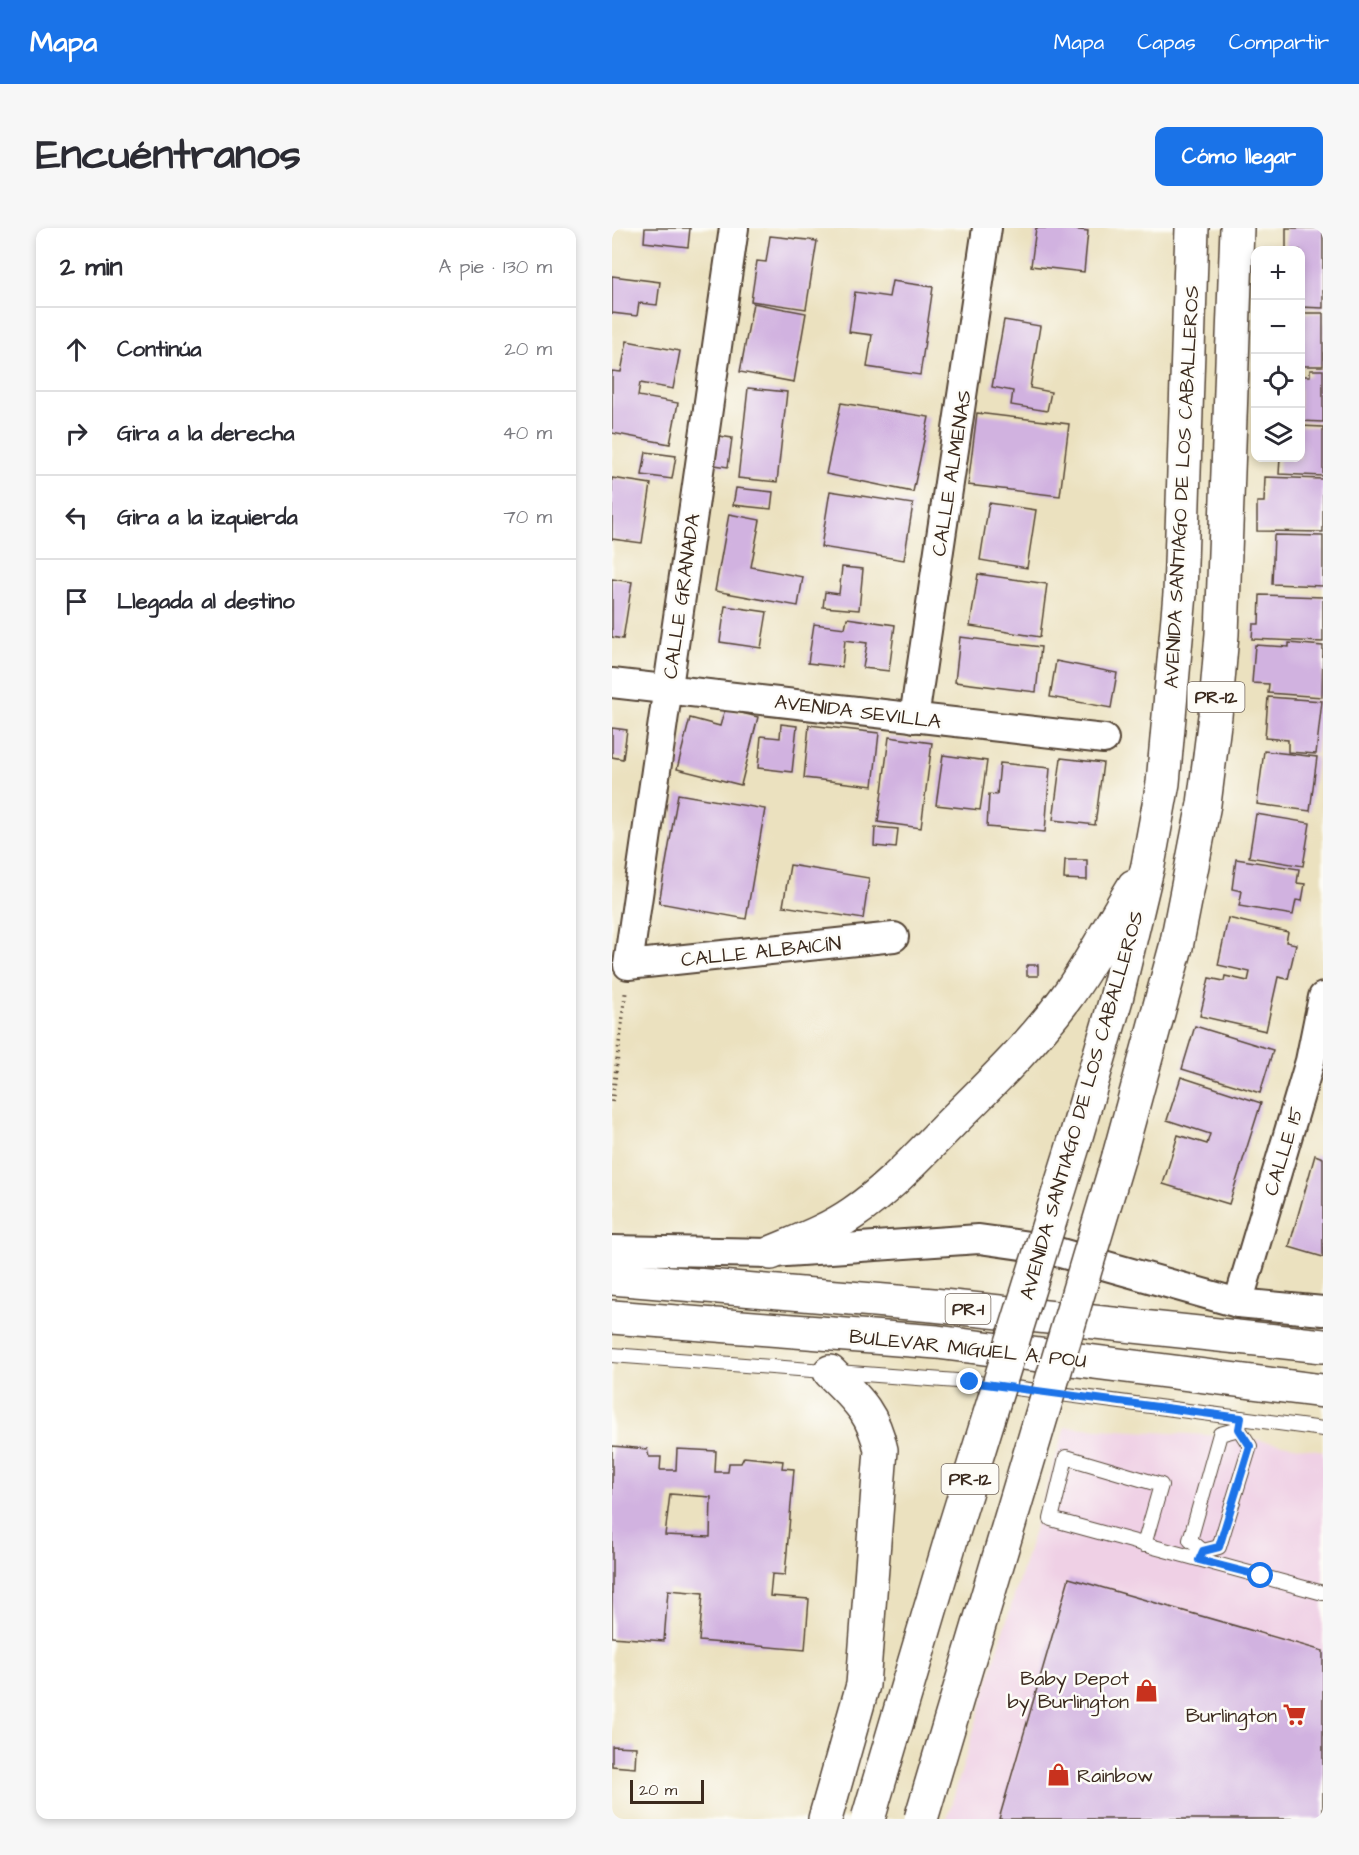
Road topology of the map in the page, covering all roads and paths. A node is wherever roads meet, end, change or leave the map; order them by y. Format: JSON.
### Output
{"nodes":[{"id":1,"x":734,"y":228,"type":"edge"},
{"id":2,"x":987,"y":228,"type":"edge"},
{"id":3,"x":1192,"y":228,"type":"edge"},
{"id":4,"x":1237,"y":228,"type":"edge"},
{"id":5,"x":612,"y":684,"type":"edge"},
{"id":6,"x":668,"y":689,"type":"junction"},
{"id":7,"x":914,"y":718,"type":"junction"},
{"id":8,"x":1104,"y":740,"type":"dead end"},
{"id":9,"x":1148,"y":865,"type":"junction"},
{"id":10,"x":894,"y":937,"type":"dead end"},
{"id":11,"x":628,"y":965,"type":"junction"},
{"id":12,"x":1323,"y":997,"type":"edge"},
{"id":13,"x":1316,"y":1062,"type":"edge"},
{"id":14,"x":612,"y":1102,"type":"edge"},
{"id":15,"x":612,"y":1250,"type":"edge"},
{"id":16,"x":771,"y":1253,"type":"junction"},
{"id":17,"x":612,"y":1278,"type":"edge"},
{"id":18,"x":1238,"y":1303,"type":"junction"},
{"id":19,"x":1323,"y":1311,"type":"edge"},
{"id":20,"x":612,"y":1317,"type":"edge"},
{"id":21,"x":1323,"y":1346,"type":"edge"},
{"id":22,"x":612,"y":1355,"type":"edge"},
{"id":23,"x":830,"y":1372,"type":"junction"},
{"id":24,"x":1323,"y":1391,"type":"edge"},
{"id":25,"x":1240,"y":1424,"type":"junction"},
{"id":26,"x":1323,"y":1429,"type":"edge"},
{"id":27,"x":1144,"y":1545,"type":"junction"},
{"id":28,"x":1201,"y":1555,"type":"junction"},
{"id":29,"x":1323,"y":1593,"type":"edge"},
{"id":30,"x":825,"y":1819,"type":"edge"},
{"id":31,"x":868,"y":1819,"type":"edge"},
{"id":32,"x":921,"y":1819,"type":"edge"}],
"edges":[{"from":1,"to":6,"type":"street","name":"CALLE GRANADA"},
{"from":2,"to":7,"type":"street","name":"CALLE ALMENAS"},
{"from":3,"to":9,"type":"main road","name":"AVENIDA SANTIAGO DE LOS CABALLEROS","number":"PR-12"},
{"from":4,"to":32,"type":"main road","number":"PR-12","bridge":true},
{"from":5,"to":6,"type":"street","name":"AVENIDA SEVILLA"},
{"from":6,"to":7,"type":"street","name":"AVENIDA SEVILLA"},
{"from":6,"to":11,"type":"street","name":"CALLE GRANADA"},
{"from":7,"to":8,"type":"street","name":"AVENIDA SEVILLA"},
{"from":9,"to":16,"type":"main road"},
{"from":9,"to":31,"type":"main road","name":"AVENIDA SANTIAGO DE LOS CABALLEROS","number":"PR-12","bridge":true},
{"from":10,"to":11,"type":"street","name":"CALLE ALBAICÍN"},
{"from":11,"to":14,"type":"path"},
{"from":12,"to":13,"type":"street","name":"CALLE 15"},
{"from":13,"to":18,"type":"street","name":"CALLE 15"},
{"from":15,"to":16,"type":"street"},
{"from":16,"to":18,"type":"street"},
{"from":17,"to":21,"type":"main road","name":"BULEVAR MIGUEL A. POU","number":"PR-1"},
{"from":18,"to":19,"type":"street"},
{"from":20,"to":24,"type":"main road","name":"BULEVAR MIGUEL A. POU","number":"PR-1"},
{"from":22,"to":23,"type":"lane"},
{"from":23,"to":25,"type":"lane"},
{"from":23,"to":30,"type":"main road"},
{"from":25,"to":26,"type":"lane"},
{"from":25,"to":28,"type":"lane"},
{"from":25,"to":28,"type":"lane"},
{"from":27,"to":27,"type":"lane"},
{"from":27,"to":28,"type":"lane"},
{"from":28,"to":29,"type":"lane"}]}
